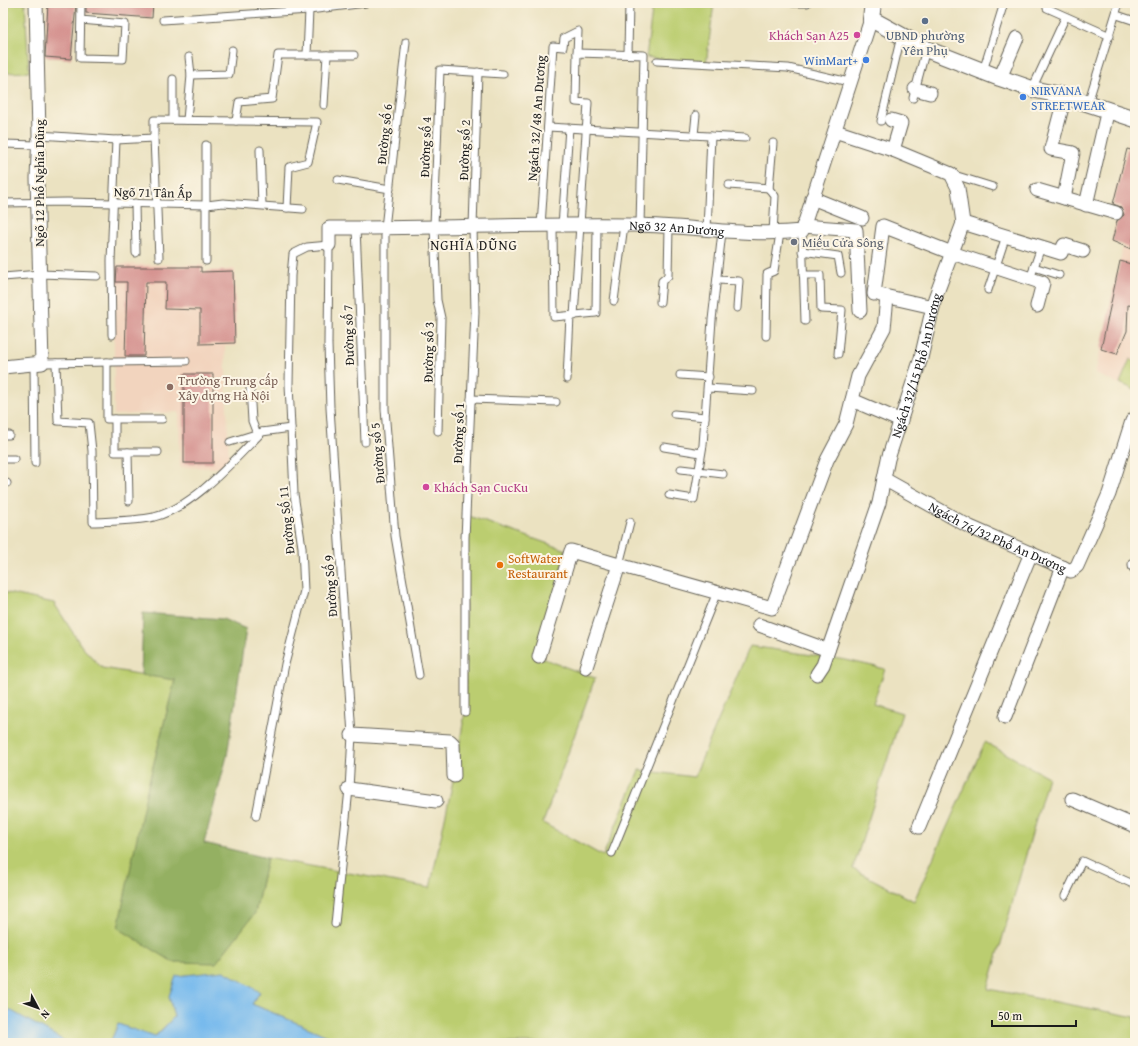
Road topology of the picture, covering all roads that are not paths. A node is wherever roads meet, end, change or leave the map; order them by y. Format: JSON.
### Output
{"nodes":[{"id":1,"x":36,"y":3,"type":"edge"},
{"id":2,"x":81,"y":3,"type":"edge"},
{"id":3,"x":366,"y":3,"type":"edge"},
{"id":4,"x":629,"y":3,"type":"edge"},
{"id":5,"x":793,"y":3,"type":"edge"},
{"id":6,"x":807,"y":3,"type":"edge"},
{"id":7,"x":873,"y":3,"type":"edge"},
{"id":8,"x":1004,"y":3,"type":"edge"},
{"id":9,"x":1048,"y":3,"type":"edge"},
{"id":10,"x":1119,"y":3,"type":"edge"},
{"id":11,"x":309,"y":10,"type":"junction"},
{"id":12,"x":1117,"y":15,"type":"junction"},
{"id":13,"x":1065,"y":18,"type":"junction"},
{"id":14,"x":871,"y":19,"type":"junction"},
{"id":15,"x":81,"y":20,"type":"junction"},
{"id":16,"x":163,"y":20,"type":"dead end"},
{"id":17,"x":1135,"y":20,"type":"edge"},
{"id":18,"x":901,"y":36,"type":"junction"},
{"id":19,"x":1110,"y":36,"type":"junction"},
{"id":20,"x":1016,"y":38,"type":"dead end"},
{"id":21,"x":406,"y":42,"type":"dead end"},
{"id":22,"x":926,"y":49,"type":"junction"},
{"id":23,"x":232,"y":50,"type":"dead end"},
{"id":24,"x":577,"y":53,"type":"junction"},
{"id":25,"x":628,"y":54,"type":"junction"},
{"id":26,"x":307,"y":55,"type":"junction"},
{"id":27,"x":327,"y":55,"type":"junction"},
{"id":28,"x":354,"y":55,"type":"dead end"},
{"id":29,"x":189,"y":57,"type":"dead end"},
{"id":30,"x":657,"y":61,"type":"dead end"},
{"id":31,"x":983,"y":71,"type":"junction"},
{"id":32,"x":478,"y":72,"type":"junction"},
{"id":33,"x":191,"y":74,"type":"junction"},
{"id":34,"x":503,"y":74,"type":"dead end"},
{"id":35,"x":173,"y":78,"type":"dead end"},
{"id":36,"x":1000,"y":78,"type":"junction"},
{"id":37,"x":849,"y":82,"type":"junction"},
{"id":38,"x":1032,"y":89,"type":"junction"},
{"id":39,"x":930,"y":93,"type":"dead end"},
{"id":40,"x":914,"y":94,"type":"joint"},
{"id":41,"x":1065,"y":96,"type":"junction"},
{"id":42,"x":1088,"y":103,"type":"junction"},
{"id":43,"x":324,"y":105,"type":"dead end"},
{"id":44,"x":1108,"y":109,"type":"junction"},
{"id":45,"x":696,"y":115,"type":"dead end"},
{"id":46,"x":1135,"y":119,"type":"edge"},
{"id":47,"x":173,"y":120,"type":"junction"},
{"id":48,"x":187,"y":120,"type":"junction"},
{"id":49,"x":236,"y":121,"type":"junction"},
{"id":50,"x":886,"y":121,"type":"joint"},
{"id":51,"x":548,"y":127,"type":"junction"},
{"id":52,"x":569,"y":128,"type":"junction"},
{"id":53,"x":586,"y":129,"type":"junction"},
{"id":54,"x":835,"y":131,"type":"junction"},
{"id":55,"x":642,"y":132,"type":"junction"},
{"id":56,"x":694,"y":135,"type":"junction"},
{"id":57,"x":711,"y":136,"type":"junction"},
{"id":58,"x":154,"y":138,"type":"junction"},
{"id":59,"x":745,"y":138,"type":"dead end"},
{"id":60,"x":38,"y":140,"type":"junction"},
{"id":61,"x":116,"y":140,"type":"junction"},
{"id":62,"x":773,"y":143,"type":"dead end"},
{"id":63,"x":3,"y":144,"type":"edge"},
{"id":64,"x":206,"y":145,"type":"dead end"},
{"id":65,"x":260,"y":150,"type":"dead end"},
{"id":66,"x":893,"y":150,"type":"junction"},
{"id":67,"x":951,"y":174,"type":"junction"},
{"id":68,"x":338,"y":180,"type":"dead end"},
{"id":69,"x":729,"y":185,"type":"dead end"},
{"id":70,"x":993,"y":186,"type":"dead end"},
{"id":71,"x":769,"y":188,"type":"junction"},
{"id":72,"x":390,"y":189,"type":"junction"},
{"id":73,"x":1037,"y":190,"type":"dead end"},
{"id":74,"x":812,"y":198,"type":"junction"},
{"id":75,"x":1064,"y":198,"type":"junction"},
{"id":76,"x":3,"y":203,"type":"edge"},
{"id":77,"x":38,"y":203,"type":"junction"},
{"id":78,"x":114,"y":203,"type":"junction"},
{"id":79,"x":135,"y":203,"type":"junction"},
{"id":80,"x":157,"y":204,"type":"junction"},
{"id":81,"x":207,"y":205,"type":"junction"},
{"id":82,"x":262,"y":205,"type":"junction"},
{"id":83,"x":1086,"y":205,"type":"junction"},
{"id":84,"x":287,"y":208,"type":"junction"},
{"id":85,"x":303,"y":209,"type":"dead end"},
{"id":86,"x":1116,"y":213,"type":"dead end"},
{"id":87,"x":862,"y":218,"type":"dead end"},
{"id":88,"x":963,"y":223,"type":"junction"},
{"id":89,"x":624,"y":225,"type":"junction"},
{"id":90,"x":640,"y":225,"type":"junction"},
{"id":91,"x":434,"y":226,"type":"junction"},
{"id":92,"x":552,"y":226,"type":"junction"},
{"id":93,"x":581,"y":226,"type":"junction"},
{"id":94,"x":597,"y":226,"type":"junction"},
{"id":95,"x":473,"y":227,"type":"junction"},
{"id":96,"x":669,"y":227,"type":"junction"},
{"id":97,"x":356,"y":228,"type":"junction"},
{"id":98,"x":385,"y":228,"type":"junction"},
{"id":99,"x":802,"y":228,"type":"junction"},
{"id":100,"x":706,"y":230,"type":"junction"},
{"id":101,"x":722,"y":232,"type":"junction"},
{"id":102,"x":777,"y":233,"type":"junction"},
{"id":103,"x":1006,"y":236,"type":"junction"},
{"id":104,"x":329,"y":245,"type":"junction"},
{"id":105,"x":1041,"y":247,"type":"junction"},
{"id":106,"x":802,"y":250,"type":"junction"},
{"id":107,"x":1083,"y":251,"type":"dead end"},
{"id":108,"x":136,"y":253,"type":"dead end"},
{"id":109,"x":952,"y":253,"type":"junction"},
{"id":110,"x":159,"y":258,"type":"dead end"},
{"id":111,"x":206,"y":261,"type":"dead end"},
{"id":112,"x":996,"y":268,"type":"junction"},
{"id":113,"x":841,"y":273,"type":"dead end"},
{"id":114,"x":1032,"y":273,"type":"junction"},
{"id":115,"x":40,"y":274,"type":"junction"},
{"id":116,"x":803,"y":274,"type":"junction"},
{"id":117,"x":1059,"y":275,"type":"dead end"},
{"id":118,"x":97,"y":276,"type":"dead end"},
{"id":119,"x":3,"y":277,"type":"edge"},
{"id":120,"x":717,"y":280,"type":"junction"},
{"id":121,"x":988,"y":290,"type":"dead end"},
{"id":122,"x":861,"y":292,"type":"junction"},
{"id":123,"x":874,"y":294,"type":"junction"},
{"id":124,"x":888,"y":297,"type":"junction"},
{"id":125,"x":614,"y":301,"type":"dead end"},
{"id":126,"x":660,"y":302,"type":"dead end"},
{"id":127,"x":1038,"y":306,"type":"dead end"},
{"id":128,"x":933,"y":307,"type":"junction"},
{"id":129,"x":737,"y":308,"type":"dead end"},
{"id":130,"x":860,"y":311,"type":"dead end"},
{"id":131,"x":572,"y":316,"type":"junction"},
{"id":132,"x":805,"y":321,"type":"dead end"},
{"id":133,"x":112,"y":335,"type":"dead end"},
{"id":134,"x":766,"y":336,"type":"dead end"},
{"id":135,"x":838,"y":354,"type":"dead end"},
{"id":136,"x":186,"y":361,"type":"dead end"},
{"id":137,"x":111,"y":362,"type":"junction"},
{"id":138,"x":38,"y":363,"type":"junction"},
{"id":139,"x":56,"y":363,"type":"junction"},
{"id":140,"x":3,"y":367,"type":"edge"},
{"id":141,"x":680,"y":375,"type":"dead end"},
{"id":142,"x":709,"y":377,"type":"junction"},
{"id":143,"x":567,"y":378,"type":"dead end"},
{"id":144,"x":250,"y":387,"type":"dead end"},
{"id":145,"x":708,"y":388,"type":"junction"},
{"id":146,"x":753,"y":391,"type":"dead end"},
{"id":147,"x":471,"y":400,"type":"junction"},
{"id":148,"x":852,"y":400,"type":"junction"},
{"id":149,"x":556,"y":402,"type":"dead end"},
{"id":150,"x":674,"y":414,"type":"dead end"},
{"id":151,"x":705,"y":417,"type":"junction"},
{"id":152,"x":1135,"y":418,"type":"edge"},
{"id":153,"x":162,"y":419,"type":"dead end"},
{"id":154,"x":115,"y":420,"type":"junction"},
{"id":155,"x":901,"y":420,"type":"junction"},
{"id":156,"x":291,"y":428,"type":"junction"},
{"id":157,"x":438,"y":431,"type":"dead end"},
{"id":158,"x":259,"y":433,"type":"junction"},
{"id":159,"x":230,"y":442,"type":"dead end"},
{"id":160,"x":365,"y":442,"type":"dead end"},
{"id":161,"x":664,"y":447,"type":"dead end"},
{"id":162,"x":128,"y":452,"type":"junction"},
{"id":163,"x":158,"y":452,"type":"dead end"},
{"id":164,"x":701,"y":453,"type":"junction"},
{"id":165,"x":3,"y":459,"type":"edge"},
{"id":166,"x":14,"y":459,"type":"dead end"},
{"id":167,"x":35,"y":463,"type":"dead end"},
{"id":168,"x":682,"y":470,"type":"dead end"},
{"id":169,"x":698,"y":472,"type":"junction"},
{"id":170,"x":723,"y":474,"type":"dead end"},
{"id":171,"x":884,"y":479,"type":"junction"},
{"id":172,"x":669,"y":495,"type":"dead end"},
{"id":173,"x":129,"y":501,"type":"dead end"},
{"id":174,"x":630,"y":522,"type":"dead end"},
{"id":175,"x":1031,"y":553,"type":"junction"},
{"id":176,"x":619,"y":565,"type":"junction"},
{"id":177,"x":1063,"y":567,"type":"junction"},
{"id":178,"x":717,"y":592,"type":"junction"},
{"id":179,"x":759,"y":624,"type":"dead end"},
{"id":180,"x":828,"y":650,"type":"junction"},
{"id":181,"x":539,"y":657,"type":"dead end"},
{"id":182,"x":586,"y":667,"type":"dead end"},
{"id":183,"x":817,"y":674,"type":"dead end"},
{"id":184,"x":419,"y":675,"type":"dead end"},
{"id":185,"x":465,"y":712,"type":"dead end"},
{"id":186,"x":1005,"y":717,"type":"dead end"},
{"id":187,"x":352,"y":735,"type":"junction"},
{"id":188,"x":454,"y":776,"type":"dead end"},
{"id":189,"x":349,"y":790,"type":"junction"},
{"id":190,"x":1072,"y":799,"type":"dead end"},
{"id":191,"x":436,"y":801,"type":"dead end"},
{"id":192,"x":256,"y":816,"type":"dead end"},
{"id":193,"x":1135,"y":826,"type":"edge"},
{"id":194,"x":919,"y":827,"type":"dead end"},
{"id":195,"x":612,"y":853,"type":"dead end"},
{"id":196,"x":1135,"y":885,"type":"edge"},
{"id":197,"x":1065,"y":896,"type":"dead end"},
{"id":198,"x":335,"y":924,"type":"dead end"}],
"edges":[{"from":1,"to":60,"type":"street","name":"Ngõ 12 Phố Nghĩa Dũng"},
{"from":2,"to":15,"type":"lane"},
{"from":3,"to":11,"type":"lane"},
{"from":4,"to":25,"type":"lane"},
{"from":5,"to":6,"type":"lane"},
{"from":7,"to":14,"type":"street"},
{"from":8,"to":31,"type":"lane"},
{"from":9,"to":13,"type":"lane"},
{"from":10,"to":12,"type":"lane"},
{"from":11,"to":16,"type":"lane"},
{"from":11,"to":26,"type":"lane"},
{"from":12,"to":17,"type":"lane"},
{"from":12,"to":19,"type":"lane"},
{"from":13,"to":19,"type":"lane"},
{"from":13,"to":38,"type":"lane"},
{"from":14,"to":18,"type":"street"},
{"from":14,"to":37,"type":"street"},
{"from":15,"to":15,"type":"lane"},
{"from":18,"to":22,"type":"street"},
{"from":18,"to":50,"type":"lane"},
{"from":19,"to":42,"type":"lane"},
{"from":20,"to":36,"type":"street"},
{"from":21,"to":72,"type":"lane","name":"Đường số 6"},
{"from":22,"to":31,"type":"street"},
{"from":22,"to":40,"type":"lane"},
{"from":23,"to":33,"type":"lane"},
{"from":24,"to":25,"type":"lane"},
{"from":24,"to":51,"type":"lane","name":"Ngách 32/48 An Dương"},
{"from":24,"to":53,"type":"lane"},
{"from":25,"to":55,"type":"lane"},
{"from":26,"to":27,"type":"lane"},
{"from":26,"to":49,"type":"lane"},
{"from":27,"to":28,"type":"lane"},
{"from":27,"to":43,"type":"lane"},
{"from":29,"to":33,"type":"lane"},
{"from":30,"to":37,"type":"lane"},
{"from":31,"to":36,"type":"street"},
{"from":32,"to":34,"type":"lane"},
{"from":32,"to":91,"type":"lane","name":"Đường số 4"},
{"from":32,"to":95,"type":"lane","name":"Đường số 2"},
{"from":33,"to":48,"type":"lane"},
{"from":35,"to":47,"type":"lane"},
{"from":36,"to":38,"type":"street"},
{"from":37,"to":54,"type":"street"},
{"from":38,"to":41,"type":"street"},
{"from":39,"to":40,"type":"street"},
{"from":41,"to":42,"type":"street"},
{"from":41,"to":75,"type":"street"},
{"from":42,"to":44,"type":"street"},
{"from":44,"to":46,"type":"street"},
{"from":44,"to":83,"type":"street"},
{"from":45,"to":56,"type":"lane"},
{"from":47,"to":48,"type":"lane"},
{"from":47,"to":58,"type":"lane"},
{"from":48,"to":49,"type":"lane"},
{"from":49,"to":84,"type":"lane"},
{"from":50,"to":66,"type":"street"},
{"from":51,"to":52,"type":"lane"},
{"from":51,"to":92,"type":"lane","name":"Ngách 32/48 An Dương"},
{"from":52,"to":53,"type":"lane"},
{"from":52,"to":92,"type":"lane"},
{"from":53,"to":55,"type":"lane"},
{"from":53,"to":93,"type":"lane"},
{"from":54,"to":66,"type":"street"},
{"from":54,"to":74,"type":"street"},
{"from":55,"to":56,"type":"lane"},
{"from":55,"to":90,"type":"lane"},
{"from":56,"to":57,"type":"lane"},
{"from":57,"to":59,"type":"lane"},
{"from":57,"to":100,"type":"lane"},
{"from":58,"to":61,"type":"lane"},
{"from":58,"to":80,"type":"lane"},
{"from":60,"to":61,"type":"lane"},
{"from":60,"to":63,"type":"lane"},
{"from":60,"to":77,"type":"street","name":"Ngõ 12 Phố Nghĩa Dũng"},
{"from":61,"to":78,"type":"lane"},
{"from":62,"to":71,"type":"lane"},
{"from":64,"to":81,"type":"lane"},
{"from":65,"to":82,"type":"lane"},
{"from":66,"to":67,"type":"street"},
{"from":67,"to":70,"type":"lane"},
{"from":67,"to":88,"type":"street","name":"Ngách 32/15 Phố An Dương"},
{"from":68,"to":72,"type":"lane"},
{"from":69,"to":71,"type":"lane"},
{"from":71,"to":102,"type":"lane"},
{"from":72,"to":98,"type":"lane","name":"Đường số 6"},
{"from":73,"to":75,"type":"street"},
{"from":74,"to":87,"type":"street"},
{"from":74,"to":99,"type":"street"},
{"from":75,"to":83,"type":"street"},
{"from":76,"to":77,"type":"lane","name":"Ngõ 71 Tân Ấp"},
{"from":77,"to":78,"type":"lane","name":"Ngõ 71 Tân Ấp"},
{"from":77,"to":115,"type":"street","name":"Ngõ 12 Phố Nghĩa Dũng"},
{"from":78,"to":79,"type":"lane","name":"Ngõ 71 Tân Ấp"},
{"from":78,"to":133,"type":"lane"},
{"from":79,"to":80,"type":"lane","name":"Ngõ 71 Tân Ấp"},
{"from":79,"to":108,"type":"lane"},
{"from":80,"to":81,"type":"lane","name":"Ngõ 71 Tân Ấp"},
{"from":80,"to":110,"type":"lane"},
{"from":81,"to":82,"type":"lane","name":"Ngõ 71 Tân Ấp"},
{"from":81,"to":111,"type":"lane"},
{"from":82,"to":84,"type":"lane","name":"Ngõ 71 Tân Ấp"},
{"from":83,"to":86,"type":"street"},
{"from":84,"to":85,"type":"lane","name":"Ngõ 71 Tân Ấp"},
{"from":88,"to":103,"type":"street"},
{"from":88,"to":109,"type":"street","name":"Ngách 32/15 Phố An Dương"},
{"from":89,"to":90,"type":"street","name":"Ngõ 32 An Dương"},
{"from":89,"to":94,"type":"street","name":"Ngõ 32 An Dương"},
{"from":89,"to":125,"type":"lane"},
{"from":90,"to":96,"type":"street","name":"Ngõ 32 An Dương"},
{"from":91,"to":95,"type":"street","name":"Ngõ 32 An Dương"},
{"from":91,"to":98,"type":"street","name":"Ngõ 32 An Dương"},
{"from":91,"to":157,"type":"lane","name":"Đường số 3"},
{"from":92,"to":93,"type":"street","name":"Ngõ 32 An Dương"},
{"from":92,"to":95,"type":"street","name":"Ngõ 32 An Dương"},
{"from":92,"to":131,"type":"lane"},
{"from":93,"to":94,"type":"street","name":"Ngõ 32 An Dương"},
{"from":93,"to":131,"type":"lane"},
{"from":94,"to":131,"type":"lane"},
{"from":95,"to":147,"type":"lane","name":"Đường số 1"},
{"from":96,"to":100,"type":"street","name":"Ngõ 32 An Dương"},
{"from":96,"to":126,"type":"lane"},
{"from":97,"to":98,"type":"street","name":"Ngõ 32 An Dương"},
{"from":97,"to":104,"type":"street","name":"Ngõ 32 An Dương"},
{"from":97,"to":160,"type":"lane","name":"Đường số 7"},
{"from":98,"to":184,"type":"lane","name":"Đường số 5"},
{"from":99,"to":102,"type":"street","name":"Ngõ 32 An Dương"},
{"from":99,"to":106,"type":"lane"},
{"from":99,"to":122,"type":"street","name":"Ngõ 32 An Dương"},
{"from":100,"to":101,"type":"street","name":"Ngõ 32 An Dương"},
{"from":101,"to":102,"type":"street","name":"Ngõ 32 An Dương"},
{"from":101,"to":120,"type":"lane"},
{"from":102,"to":134,"type":"lane"},
{"from":103,"to":105,"type":"street"},
{"from":103,"to":112,"type":"lane"},
{"from":104,"to":156,"type":"lane","name":"Đường Số 11"},
{"from":104,"to":187,"type":"lane","name":"Đường Số 9"},
{"from":105,"to":107,"type":"street"},
{"from":105,"to":114,"type":"lane"},
{"from":106,"to":113,"type":"lane"},
{"from":106,"to":116,"type":"lane"},
{"from":109,"to":112,"type":"street"},
{"from":109,"to":123,"type":"street"},
{"from":109,"to":128,"type":"street","name":"Ngách 32/15 Phố An Dương"},
{"from":112,"to":114,"type":"street"},
{"from":112,"to":121,"type":"lane"},
{"from":114,"to":117,"type":"lane"},
{"from":114,"to":127,"type":"street"},
{"from":115,"to":118,"type":"lane"},
{"from":115,"to":119,"type":"lane"},
{"from":115,"to":138,"type":"street","name":"Ngõ 12 Phố Nghĩa Dũng"},
{"from":116,"to":132,"type":"lane"},
{"from":116,"to":135,"type":"lane"},
{"from":120,"to":129,"type":"lane"},
{"from":120,"to":142,"type":"lane"},
{"from":122,"to":123,"type":"street"},
{"from":122,"to":130,"type":"street"},
{"from":123,"to":124,"type":"street"},
{"from":124,"to":128,"type":"street"},
{"from":124,"to":148,"type":"street"},
{"from":128,"to":155,"type":"street","name":"Ngách 32/15 Phố An Dương"},
{"from":131,"to":143,"type":"lane"},
{"from":136,"to":137,"type":"lane"},
{"from":137,"to":139,"type":"lane"},
{"from":137,"to":154,"type":"lane"},
{"from":138,"to":139,"type":"lane"},
{"from":138,"to":140,"type":"street"},
{"from":138,"to":167,"type":"lane"},
{"from":139,"to":158,"type":"lane"},
{"from":141,"to":142,"type":"lane"},
{"from":142,"to":145,"type":"lane"},
{"from":144,"to":158,"type":"lane"},
{"from":145,"to":146,"type":"lane"},
{"from":145,"to":151,"type":"lane"},
{"from":147,"to":149,"type":"lane"},
{"from":147,"to":185,"type":"lane","name":"Đường số 1"},
{"from":148,"to":155,"type":"street"},
{"from":148,"to":178,"type":"street"},
{"from":150,"to":151,"type":"lane"},
{"from":151,"to":164,"type":"lane"},
{"from":152,"to":177,"type":"street","name":"Ngách 76/32 Phố An Dương"},
{"from":153,"to":154,"type":"lane"},
{"from":154,"to":162,"type":"lane"},
{"from":155,"to":171,"type":"street","name":"Ngách 32/15 Phố An Dương"},
{"from":156,"to":158,"type":"lane"},
{"from":156,"to":192,"type":"lane","name":"Đường Số 11"},
{"from":158,"to":159,"type":"lane"},
{"from":161,"to":164,"type":"lane"},
{"from":162,"to":163,"type":"lane"},
{"from":162,"to":173,"type":"lane"},
{"from":164,"to":169,"type":"lane"},
{"from":165,"to":166,"type":"lane"},
{"from":168,"to":169,"type":"lane"},
{"from":169,"to":170,"type":"lane"},
{"from":169,"to":172,"type":"lane"},
{"from":171,"to":175,"type":"street","name":"Ngách 76/32 Phố An Dương"},
{"from":171,"to":180,"type":"street","name":"Ngách 32/15 Phố An Dương"},
{"from":174,"to":176,"type":"lane"},
{"from":175,"to":177,"type":"street","name":"Ngách 76/32 Phố An Dương"},
{"from":175,"to":194,"type":"street"},
{"from":176,"to":178,"type":"street"},
{"from":176,"to":181,"type":"street"},
{"from":176,"to":182,"type":"street"},
{"from":177,"to":186,"type":"street"},
{"from":178,"to":195,"type":"lane"},
{"from":179,"to":180,"type":"street"},
{"from":180,"to":183,"type":"street","name":"Ngách 32/15 Phố An Dương"},
{"from":187,"to":188,"type":"street"},
{"from":187,"to":189,"type":"lane","name":"Đường Số 9"},
{"from":189,"to":191,"type":"street"},
{"from":189,"to":198,"type":"lane","name":"Đường Số 9"},
{"from":190,"to":193,"type":"street"},
{"from":196,"to":197,"type":"lane"}]}
